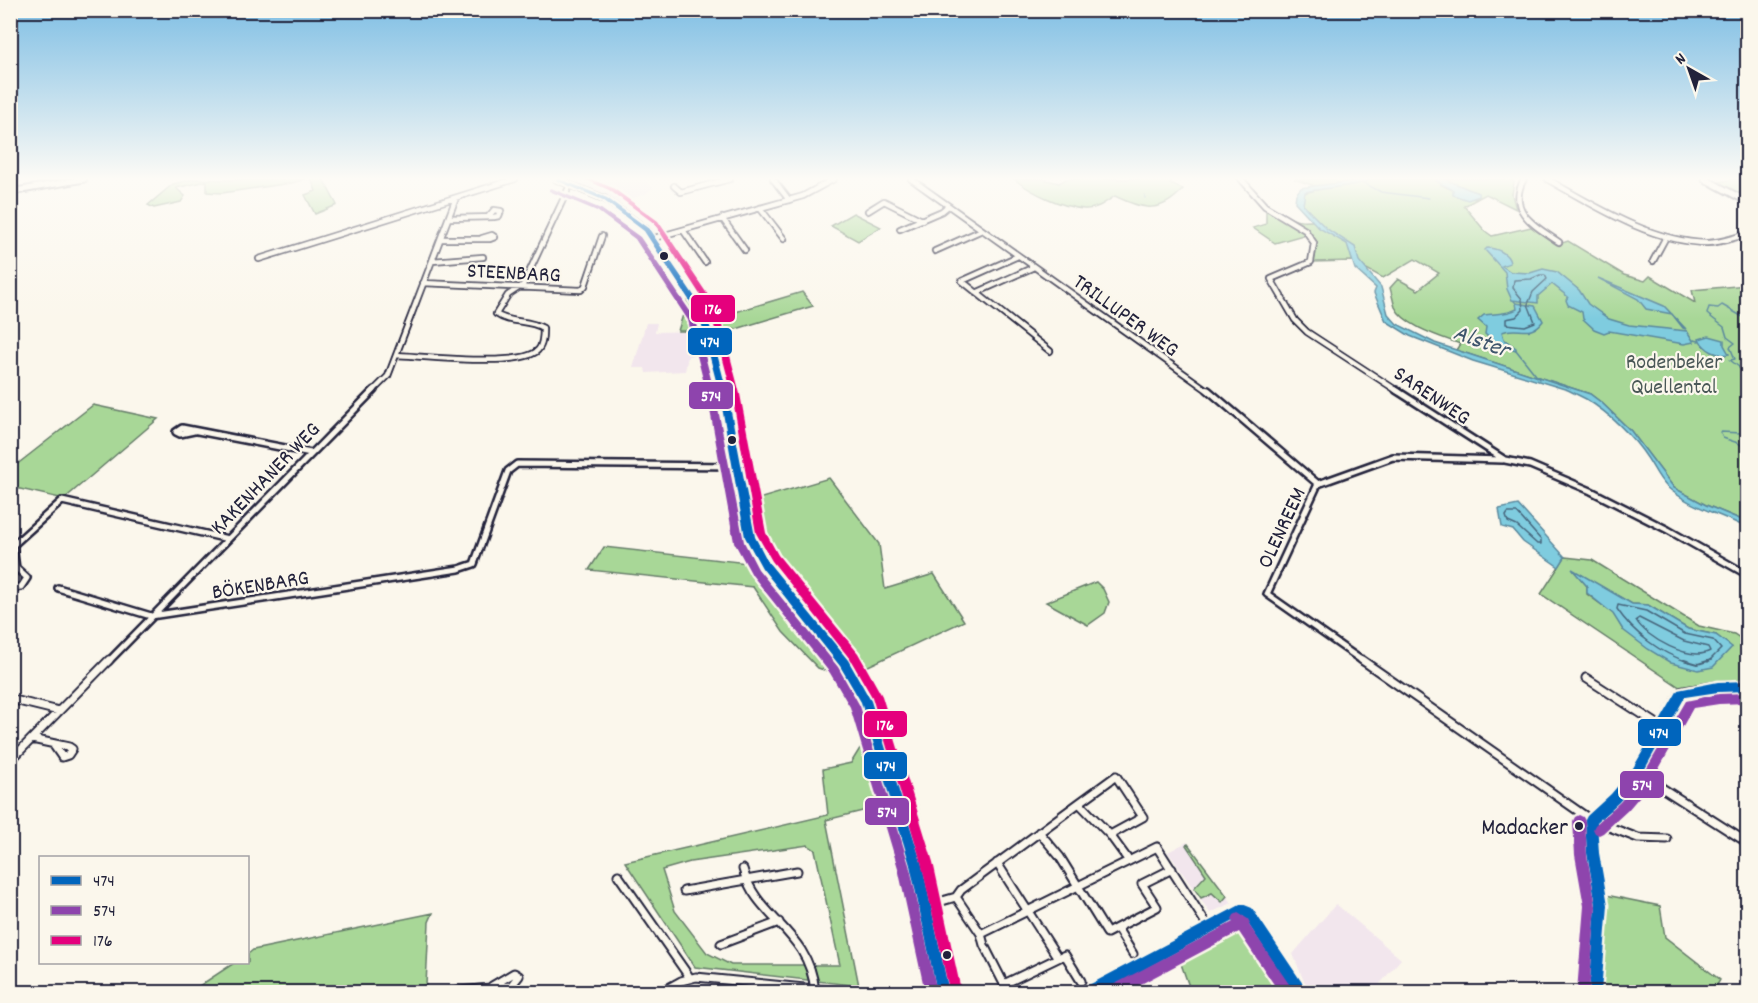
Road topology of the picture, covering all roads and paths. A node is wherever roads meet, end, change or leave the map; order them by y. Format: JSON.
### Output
{"nodes":[{"id":1,"x":366,"y":226,"type":"edge"},
{"id":2,"x":446,"y":226,"type":"edge"},
{"id":3,"x":551,"y":226,"type":"edge"},
{"id":4,"x":642,"y":226,"type":"edge"},
{"id":5,"x":697,"y":226,"type":"edge"},
{"id":6,"x":728,"y":226,"type":"edge"},
{"id":7,"x":774,"y":226,"type":"edge"},
{"id":8,"x":908,"y":226,"type":"edge"},
{"id":9,"x":976,"y":226,"type":"edge"},
{"id":10,"x":1298,"y":226,"type":"edge"},
{"id":11,"x":1535,"y":226,"type":"edge"},
{"id":12,"x":1642,"y":226,"type":"edge"},
{"id":13,"x":900,"y":229,"type":"dead end"},
{"id":14,"x":683,"y":230,"type":"junction"},
{"id":15,"x":982,"y":230,"type":"junction"},
{"id":16,"x":1748,"y":234,"type":"edge"},
{"id":17,"x":602,"y":236,"type":"dead end"},
{"id":18,"x":1666,"y":237,"type":"junction"},
{"id":19,"x":482,"y":238,"type":"dead end"},
{"id":20,"x":654,"y":238,"type":"junction"},
{"id":21,"x":441,"y":239,"type":"junction"},
{"id":22,"x":784,"y":239,"type":"dead end"},
{"id":23,"x":1559,"y":242,"type":"dead end"},
{"id":24,"x":745,"y":250,"type":"dead end"},
{"id":25,"x":935,"y":251,"type":"dead end"},
{"id":26,"x":1018,"y":256,"type":"junction"},
{"id":27,"x":483,"y":257,"type":"dead end"},
{"id":28,"x":259,"y":259,"type":"dead end"},
{"id":29,"x":432,"y":261,"type":"junction"},
{"id":30,"x":1653,"y":261,"type":"dead end"},
{"id":31,"x":705,"y":262,"type":"dead end"},
{"id":32,"x":1034,"y":267,"type":"junction"},
{"id":33,"x":423,"y":283,"type":"junction"},
{"id":34,"x":519,"y":288,"type":"junction"},
{"id":35,"x":976,"y":293,"type":"junction"},
{"id":36,"x":495,"y":314,"type":"joint"},
{"id":37,"x":1050,"y":351,"type":"dead end"},
{"id":38,"x":396,"y":355,"type":"junction"},
{"id":39,"x":194,"y":431,"type":"dead end"},
{"id":40,"x":311,"y":453,"type":"junction"},
{"id":41,"x":1505,"y":460,"type":"junction"},
{"id":42,"x":736,"y":466,"type":"junction"},
{"id":43,"x":1318,"y":484,"type":"junction"},
{"id":44,"x":228,"y":539,"type":"junction"},
{"id":45,"x":12,"y":547,"type":"edge"},
{"id":46,"x":1748,"y":575,"type":"edge"},
{"id":47,"x":10,"y":588,"type":"edge"},
{"id":48,"x":58,"y":588,"type":"dead end"},
{"id":49,"x":151,"y":616,"type":"junction"},
{"id":50,"x":1586,"y":678,"type":"dead end"},
{"id":51,"x":1748,"y":686,"type":"edge"},
{"id":52,"x":10,"y":699,"type":"edge"},
{"id":53,"x":59,"y":711,"type":"junction"},
{"id":54,"x":1662,"y":727,"type":"junction"},
{"id":55,"x":32,"y":739,"type":"junction"},
{"id":56,"x":53,"y":744,"type":"dead end"},
{"id":57,"x":10,"y":761,"type":"edge"},
{"id":58,"x":1637,"y":772,"type":"junction"},
{"id":59,"x":1079,"y":803,"type":"junction"},
{"id":60,"x":1591,"y":820,"type":"junction"},
{"id":61,"x":1039,"y":832,"type":"junction"},
{"id":62,"x":1110,"y":835,"type":"junction"},
{"id":63,"x":1667,"y":839,"type":"dead end"},
{"id":64,"x":1748,"y":843,"type":"edge"},
{"id":65,"x":1129,"y":861,"type":"junction"},
{"id":66,"x":997,"y":863,"type":"junction"},
{"id":67,"x":743,"y":869,"type":"dead end"},
{"id":68,"x":1172,"y":869,"type":"junction"},
{"id":69,"x":797,"y":871,"type":"dead end"},
{"id":70,"x":618,"y":875,"type":"dead end"},
{"id":71,"x":745,"y":880,"type":"junction"},
{"id":72,"x":1079,"y":886,"type":"junction"},
{"id":73,"x":684,"y":891,"type":"dead end"},
{"id":74,"x":957,"y":897,"type":"junction"},
{"id":75,"x":926,"y":906,"type":"junction"},
{"id":76,"x":1030,"y":911,"type":"junction"},
{"id":77,"x":780,"y":922,"type":"junction"},
{"id":78,"x":1117,"y":928,"type":"junction"},
{"id":79,"x":1209,"y":928,"type":"junction"},
{"id":80,"x":981,"y":934,"type":"junction"},
{"id":81,"x":721,"y":944,"type":"dead end"},
{"id":82,"x":1133,"y":954,"type":"dead end"},
{"id":83,"x":1058,"y":958,"type":"junction"},
{"id":84,"x":690,"y":978,"type":"junction"},
{"id":85,"x":1081,"y":981,"type":"dead end"},
{"id":86,"x":492,"y":986,"type":"dead end"},
{"id":87,"x":815,"y":991,"type":"edge"},
{"id":88,"x":449,"y":993,"type":"edge"},
{"id":89,"x":661,"y":993,"type":"edge"},
{"id":90,"x":844,"y":993,"type":"edge"},
{"id":91,"x":943,"y":993,"type":"edge"},
{"id":92,"x":1090,"y":993,"type":"edge"},
{"id":93,"x":1300,"y":993,"type":"edge"},
{"id":94,"x":1595,"y":993,"type":"edge"}],
"edges":[{"from":1,"to":28,"type":"street"},
{"from":2,"to":21,"type":"street","name":"KAKENHANER WEG"},
{"from":3,"to":34,"type":"street"},
{"from":4,"to":20,"type":"main road"},
{"from":5,"to":14,"type":"street"},
{"from":6,"to":24,"type":"street"},
{"from":7,"to":22,"type":"street"},
{"from":8,"to":13,"type":"street"},
{"from":9,"to":15,"type":"street","name":"TRILLUPER WEG"},
{"from":10,"to":41,"type":"street","name":"SARENWEG"},
{"from":11,"to":23,"type":"street"},
{"from":12,"to":18,"type":"street"},
{"from":14,"to":20,"type":"street"},
{"from":14,"to":31,"type":"street"},
{"from":15,"to":25,"type":"street"},
{"from":15,"to":26,"type":"street","name":"TRILLUPER WEG"},
{"from":16,"to":18,"type":"street"},
{"from":17,"to":34,"type":"street","name":"STEENBARG"},
{"from":18,"to":30,"type":"street"},
{"from":19,"to":21,"type":"street"},
{"from":20,"to":42,"type":"main road"},
{"from":21,"to":29,"type":"street","name":"KAKENHANER WEG"},
{"from":26,"to":32,"type":"street","name":"TRILLUPER WEG"},
{"from":26,"to":35,"type":"street"},
{"from":27,"to":29,"type":"street"},
{"from":29,"to":33,"type":"street","name":"KAKENHANER WEG"},
{"from":32,"to":35,"type":"street"},
{"from":32,"to":43,"type":"street","name":"TRILLUPER WEG"},
{"from":33,"to":34,"type":"street","name":"STEENBARG"},
{"from":33,"to":38,"type":"street","name":"KAKENHANER WEG"},
{"from":34,"to":36,"type":"street"},
{"from":35,"to":37,"type":"street"},
{"from":36,"to":38,"type":"street"},
{"from":38,"to":40,"type":"street","name":"KAKENHANER WEG"},
{"from":39,"to":40,"type":"street"},
{"from":40,"to":44,"type":"street","name":"KAKENHANER WEG"},
{"from":41,"to":43,"type":"street","name":"OLENREEM"},
{"from":41,"to":46,"type":"street","name":"SARENWEG"},
{"from":42,"to":49,"type":"street","name":"BÖKENBARG"},
{"from":42,"to":75,"type":"main road"},
{"from":43,"to":60,"type":"street","name":"OLENREEM"},
{"from":44,"to":45,"type":"street"},
{"from":44,"to":49,"type":"street","name":"KAKENHANER WEG"},
{"from":45,"to":47,"type":"street"},
{"from":48,"to":49,"type":"street"},
{"from":49,"to":53,"type":"street","name":"KAKENHANER WEG"},
{"from":50,"to":54,"type":"street"},
{"from":51,"to":54,"type":"main road"},
{"from":52,"to":53,"type":"street"},
{"from":53,"to":55,"type":"street","name":"KAKENHANER WEG"},
{"from":54,"to":58,"type":"main road"},
{"from":55,"to":56,"type":"street"},
{"from":55,"to":57,"type":"street","name":"KAKENHANER WEG"},
{"from":58,"to":60,"type":"main road"},
{"from":58,"to":64,"type":"street"},
{"from":59,"to":61,"type":"street"},
{"from":59,"to":62,"type":"street"},
{"from":59,"to":62,"type":"street"},
{"from":60,"to":63,"type":"street"},
{"from":60,"to":94,"type":"main road"},
{"from":61,"to":66,"type":"street"},
{"from":61,"to":72,"type":"street"},
{"from":62,"to":65,"type":"street"},
{"from":65,"to":68,"type":"street"},
{"from":65,"to":72,"type":"street"},
{"from":66,"to":74,"type":"street"},
{"from":66,"to":76,"type":"street"},
{"from":67,"to":71,"type":"street"},
{"from":68,"to":78,"type":"street"},
{"from":68,"to":79,"type":"street"},
{"from":69,"to":71,"type":"street"},
{"from":70,"to":84,"type":"street"},
{"from":71,"to":73,"type":"street"},
{"from":71,"to":77,"type":"street"},
{"from":72,"to":76,"type":"street"},
{"from":72,"to":78,"type":"street"},
{"from":74,"to":75,"type":"street"},
{"from":74,"to":80,"type":"street"},
{"from":75,"to":91,"type":"main road"},
{"from":76,"to":80,"type":"street"},
{"from":76,"to":83,"type":"street"},
{"from":77,"to":81,"type":"street"},
{"from":77,"to":87,"type":"street"},
{"from":78,"to":82,"type":"street"},
{"from":79,"to":92,"type":"main road"},
{"from":79,"to":93,"type":"main road"},
{"from":80,"to":83,"type":"street"},
{"from":83,"to":85,"type":"street"},
{"from":84,"to":87,"type":"street"},
{"from":84,"to":89,"type":"street"},
{"from":86,"to":88,"type":"street"},
{"from":87,"to":90,"type":"street"}]}
